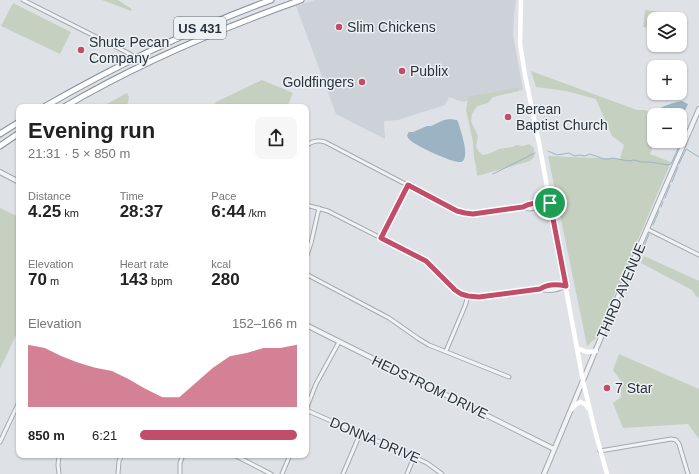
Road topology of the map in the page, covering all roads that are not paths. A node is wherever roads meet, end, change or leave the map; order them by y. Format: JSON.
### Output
{"nodes":[{"id":1,"x":23,"y":0,"type":"edge"},
{"id":2,"x":271,"y":0,"type":"edge"},
{"id":3,"x":301,"y":0,"type":"edge"},
{"id":4,"x":521,"y":0,"type":"edge"},
{"id":5,"x":231,"y":15,"type":"junction"},
{"id":6,"x":235,"y":24,"type":"junction"},
{"id":7,"x":136,"y":58,"type":"junction"},
{"id":8,"x":143,"y":65,"type":"junction"},
{"id":9,"x":49,"y":104,"type":"edge"},
{"id":10,"x":69,"y":104,"type":"edge"},
{"id":11,"x":699,"y":109,"type":"edge"},
{"id":12,"x":697,"y":119,"type":"edge"},
{"id":13,"x":16,"y":124,"type":"edge"},
{"id":14,"x":0,"y":134,"type":"edge"},
{"id":15,"x":16,"y":136,"type":"edge"},
{"id":16,"x":309,"y":138,"type":"dead end"},
{"id":17,"x":311,"y":142,"type":"joint"},
{"id":18,"x":0,"y":146,"type":"edge"},
{"id":19,"x":0,"y":172,"type":"edge"},
{"id":20,"x":16,"y":180,"type":"edge"},
{"id":21,"x":408,"y":185,"type":"junction"},
{"id":22,"x":550,"y":203,"type":"junction"},
{"id":23,"x":309,"y":206,"type":"edge"},
{"id":24,"x":319,"y":208,"type":"junction"},
{"id":25,"x":647,"y":229,"type":"junction"},
{"id":26,"x":381,"y":238,"type":"junction"},
{"id":27,"x":309,"y":249,"type":"edge"},
{"id":28,"x":699,"y":255,"type":"edge"},
{"id":29,"x":309,"y":276,"type":"edge"},
{"id":30,"x":566,"y":286,"type":"junction"},
{"id":31,"x":468,"y":296,"type":"junction"},
{"id":32,"x":309,"y":327,"type":"edge"},
{"id":33,"x":339,"y":342,"type":"junction"},
{"id":34,"x":577,"y":348,"type":"junction"},
{"id":35,"x":446,"y":351,"type":"junction"},
{"id":36,"x":596,"y":351,"type":"junction"},
{"id":37,"x":509,"y":377,"type":"dead end"},
{"id":38,"x":583,"y":381,"type":"junction"},
{"id":39,"x":309,"y":402,"type":"edge"},
{"id":40,"x":16,"y":408,"type":"edge"},
{"id":41,"x":572,"y":409,"type":"junction"},
{"id":42,"x":590,"y":409,"type":"junction"},
{"id":43,"x":309,"y":412,"type":"edge"},
{"id":44,"x":360,"y":434,"type":"junction"},
{"id":45,"x":0,"y":442,"type":"edge"},
{"id":46,"x":554,"y":449,"type":"junction"},
{"id":47,"x":600,"y":451,"type":"junction"},
{"id":48,"x":414,"y":457,"type":"junction"},
{"id":49,"x":59,"y":458,"type":"edge"},
{"id":50,"x":120,"y":458,"type":"edge"},
{"id":51,"x":182,"y":458,"type":"edge"},
{"id":52,"x":240,"y":458,"type":"edge"},
{"id":53,"x":289,"y":458,"type":"edge"},
{"id":54,"x":59,"y":474,"type":"edge"},
{"id":55,"x":118,"y":474,"type":"edge"},
{"id":56,"x":180,"y":474,"type":"edge"},
{"id":57,"x":270,"y":474,"type":"edge"},
{"id":58,"x":282,"y":474,"type":"edge"},
{"id":59,"x":343,"y":474,"type":"edge"},
{"id":60,"x":407,"y":474,"type":"edge"},
{"id":61,"x":442,"y":474,"type":"edge"},
{"id":62,"x":544,"y":474,"type":"edge"},
{"id":63,"x":608,"y":474,"type":"edge"},
{"id":64,"x":688,"y":474,"type":"edge"}],
"edges":[{"from":1,"to":7,"type":"street"},
{"from":2,"to":5,"type":"highway","number":"US 431"},
{"from":3,"to":6,"type":"highway","number":"US 431"},
{"from":4,"to":22,"type":"main road"},
{"from":5,"to":6,"type":"highway"},
{"from":5,"to":7,"type":"highway","number":"US 431"},
{"from":6,"to":8,"type":"highway","number":"US 431"},
{"from":7,"to":8,"type":"street"},
{"from":7,"to":9,"type":"highway","number":"US 431"},
{"from":8,"to":10,"type":"highway","number":"US 431"},
{"from":11,"to":12,"type":"street","name":"THIRD AVENUE"},
{"from":12,"to":25,"type":"street","name":"THIRD AVENUE"},
{"from":13,"to":14,"type":"highway"},
{"from":15,"to":18,"type":"highway"},
{"from":16,"to":17,"type":"street"},
{"from":17,"to":21,"type":"street"},
{"from":19,"to":20,"type":"street"},
{"from":21,"to":22,"type":"street"},
{"from":21,"to":26,"type":"street"},
{"from":22,"to":30,"type":"main road"},
{"from":23,"to":24,"type":"street"},
{"from":24,"to":26,"type":"street"},
{"from":24,"to":27,"type":"street"},
{"from":25,"to":28,"type":"street"},
{"from":25,"to":36,"type":"street","name":"THIRD AVENUE"},
{"from":26,"to":31,"type":"street"},
{"from":29,"to":35,"type":"street"},
{"from":30,"to":31,"type":"street"},
{"from":30,"to":34,"type":"main road"},
{"from":31,"to":35,"type":"street"},
{"from":32,"to":33,"type":"street","name":"HEDSTROM DRIVE"},
{"from":33,"to":39,"type":"street"},
{"from":33,"to":46,"type":"street","name":"HEDSTROM DRIVE"},
{"from":34,"to":36,"type":"main road"},
{"from":34,"to":38,"type":"main road"},
{"from":35,"to":37,"type":"street"},
{"from":36,"to":38,"type":"street","name":"THIRD AVENUE"},
{"from":38,"to":41,"type":"street","name":"THIRD AVENUE"},
{"from":38,"to":42,"type":"main road"},
{"from":40,"to":45,"type":"street"},
{"from":41,"to":42,"type":"main road"},
{"from":41,"to":46,"type":"street","name":"THIRD AVENUE"},
{"from":42,"to":47,"type":"main road"},
{"from":43,"to":44,"type":"street","name":"DONNA DRIVE"},
{"from":44,"to":48,"type":"street","name":"DONNA DRIVE"},
{"from":44,"to":59,"type":"street"},
{"from":46,"to":62,"type":"street","name":"THIRD AVENUE"},
{"from":47,"to":63,"type":"main road"},
{"from":47,"to":64,"type":"street"},
{"from":48,"to":60,"type":"street"},
{"from":48,"to":61,"type":"street","name":"DONNA DRIVE"},
{"from":49,"to":54,"type":"street"},
{"from":50,"to":55,"type":"street"},
{"from":51,"to":56,"type":"street"},
{"from":52,"to":57,"type":"street"},
{"from":53,"to":58,"type":"street"}]}
